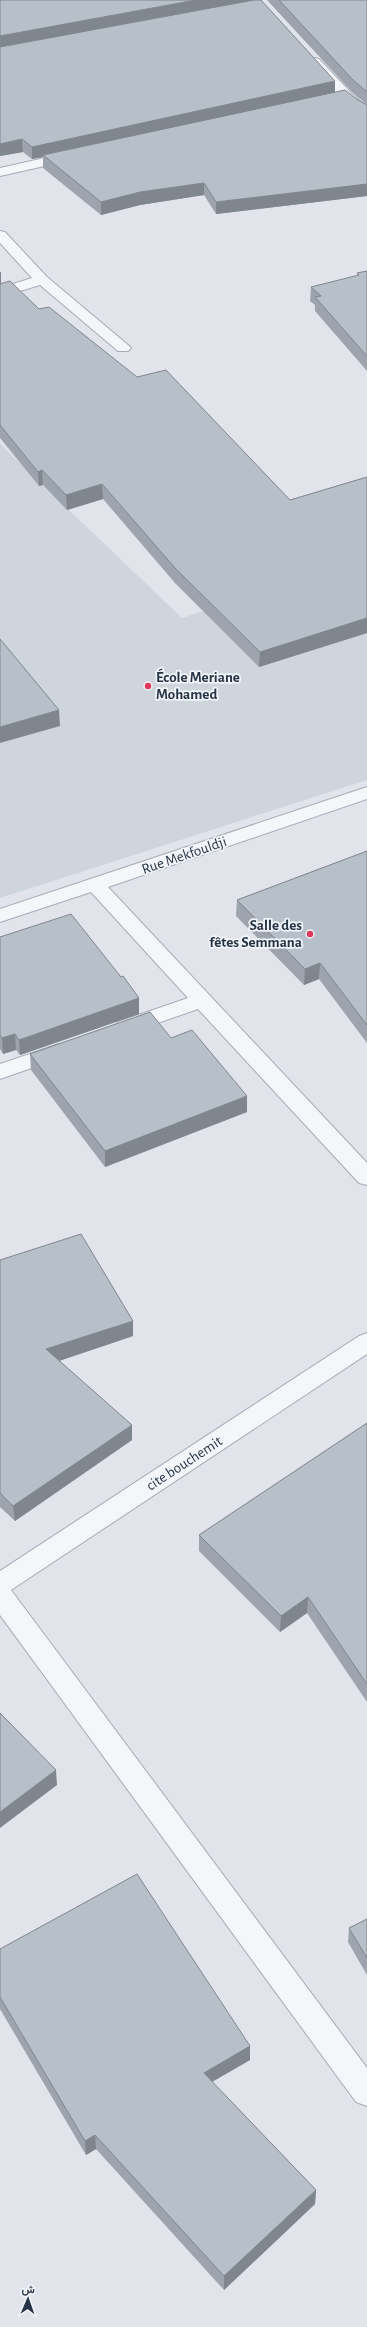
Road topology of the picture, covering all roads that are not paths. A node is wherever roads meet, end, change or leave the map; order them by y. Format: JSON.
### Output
{"nodes":[{"id":1,"x":304,"y":50,"type":"edge"},
{"id":2,"x":346,"y":96,"type":"junction"},
{"id":3,"x":330,"y":99,"type":"edge"},
{"id":4,"x":367,"y":113,"type":"edge"},
{"id":5,"x":84,"y":154,"type":"edge"},
{"id":6,"x":0,"y":172,"type":"edge"},
{"id":7,"x":0,"y":235,"type":"edge"},
{"id":8,"x":42,"y":280,"type":"junction"},
{"id":9,"x":0,"y":294,"type":"edge"},
{"id":10,"x":123,"y":348,"type":"dead end"},
{"id":11,"x":367,"y":793,"type":"edge"},
{"id":12,"x":95,"y":885,"type":"junction"},
{"id":13,"x":0,"y":916,"type":"edge"},
{"id":14,"x":202,"y":1000,"type":"junction"},
{"id":15,"x":105,"y":1035,"type":"edge"},
{"id":16,"x":75,"y":1045,"type":"edge"},
{"id":17,"x":0,"y":1072,"type":"edge"},
{"id":18,"x":367,"y":1177,"type":"edge"},
{"id":19,"x":367,"y":1342,"type":"edge"},
{"id":20,"x":0,"y":1584,"type":"edge"},
{"id":21,"x":0,"y":1595,"type":"edge"},
{"id":22,"x":367,"y":2092,"type":"edge"}],
"edges":[{"from":1,"to":2,"type":"street"},
{"from":2,"to":3,"type":"street"},
{"from":2,"to":4,"type":"street"},
{"from":5,"to":6,"type":"street"},
{"from":7,"to":8,"type":"street"},
{"from":8,"to":9,"type":"street"},
{"from":8,"to":10,"type":"street"},
{"from":11,"to":12,"type":"street","name":"Rue Mekfouldji"},
{"from":12,"to":13,"type":"street","name":"Rue Mekfouldji"},
{"from":12,"to":14,"type":"street"},
{"from":14,"to":15,"type":"street"},
{"from":14,"to":18,"type":"street"},
{"from":16,"to":17,"type":"street"},
{"from":19,"to":20,"type":"street","name":"cite bouchemit"},
{"from":21,"to":22,"type":"street"}]}
